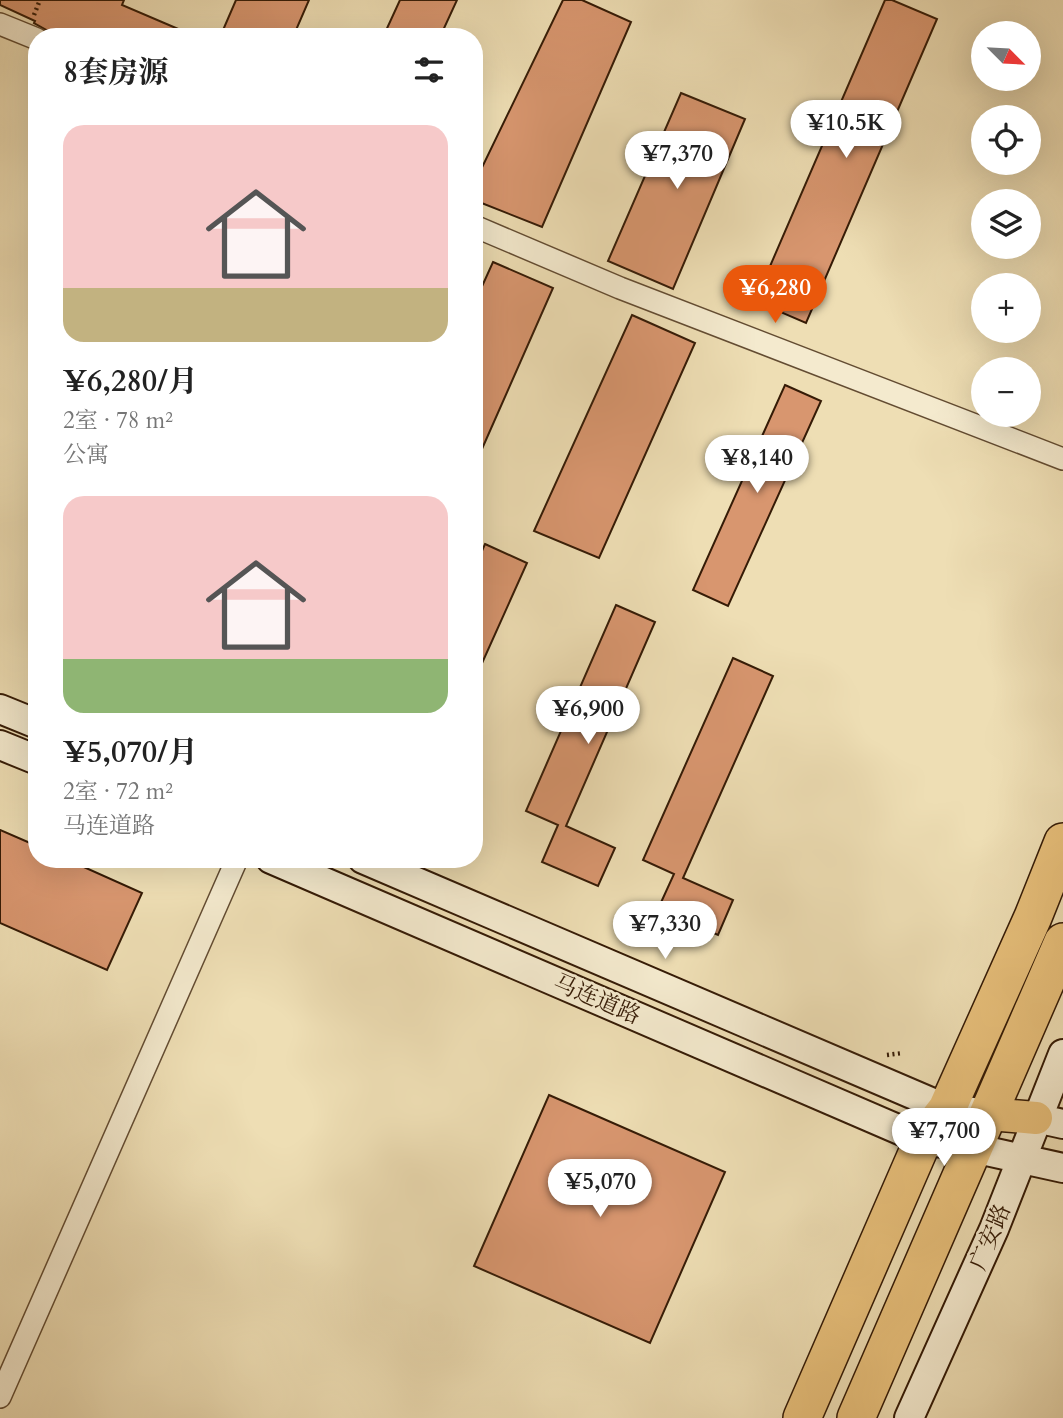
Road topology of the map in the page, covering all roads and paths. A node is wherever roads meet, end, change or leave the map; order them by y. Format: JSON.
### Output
{"nodes":[{"id":1,"x":0,"y":24,"type":"edge"},
{"id":2,"x":28,"y":35,"type":"edge"},
{"id":3,"x":483,"y":230,"type":"edge"},
{"id":4,"x":1063,"y":459,"type":"edge"},
{"id":5,"x":0,"y":709,"type":"edge"},
{"id":6,"x":28,"y":720,"type":"edge"},
{"id":7,"x":0,"y":745,"type":"edge"},
{"id":8,"x":28,"y":756,"type":"edge"},
{"id":9,"x":1063,"y":842,"type":"edge"},
{"id":10,"x":233,"y":868,"type":"edge"},
{"id":11,"x":292,"y":868,"type":"edge"},
{"id":12,"x":384,"y":868,"type":"edge"},
{"id":13,"x":1063,"y":942,"type":"edge"},
{"id":14,"x":903,"y":1053,"type":"dead end"},
{"id":15,"x":1063,"y":1054,"type":"edge"},
{"id":16,"x":881,"y":1056,"type":"dead end"},
{"id":17,"x":947,"y":1109,"type":"junction"},
{"id":18,"x":989,"y":1114,"type":"junction"},
{"id":19,"x":1049,"y":1121,"type":"edge"},
{"id":20,"x":923,"y":1140,"type":"junction"},
{"id":21,"x":973,"y":1148,"type":"junction"},
{"id":22,"x":1022,"y":1158,"type":"junction"},
{"id":23,"x":1063,"y":1168,"type":"edge"},
{"id":24,"x":0,"y":1397,"type":"edge"},
{"id":25,"x":802,"y":1418,"type":"edge"},
{"id":26,"x":856,"y":1418,"type":"edge"},
{"id":27,"x":909,"y":1418,"type":"edge"}],
"edges":[{"from":1,"to":2,"type":"street"},
{"from":3,"to":4,"type":"street"},
{"from":5,"to":6,"type":"main road"},
{"from":7,"to":8,"type":"main road"},
{"from":9,"to":17,"type":"highway"},
{"from":10,"to":24,"type":"street"},
{"from":11,"to":20,"type":"main road","name":"马连道路"},
{"from":12,"to":17,"type":"main road","name":"马连道路"},
{"from":13,"to":18,"type":"highway"},
{"from":14,"to":16,"type":"path"},
{"from":15,"to":19,"type":"main road","name":"广安路"},
{"from":17,"to":18,"type":"main road","name":"马连道路"},
{"from":17,"to":20,"type":"highway"},
{"from":18,"to":19,"type":"main road"},
{"from":18,"to":21,"type":"highway"},
{"from":19,"to":22,"type":"main road","name":"广安路"},
{"from":20,"to":21,"type":"main road","name":"马连道路"},
{"from":20,"to":25,"type":"highway"},
{"from":21,"to":22,"type":"main road","name":"马连道路"},
{"from":21,"to":26,"type":"highway"},
{"from":22,"to":23,"type":"main road","name":"马连道路"},
{"from":22,"to":27,"type":"main road","name":"广安路"}]}
